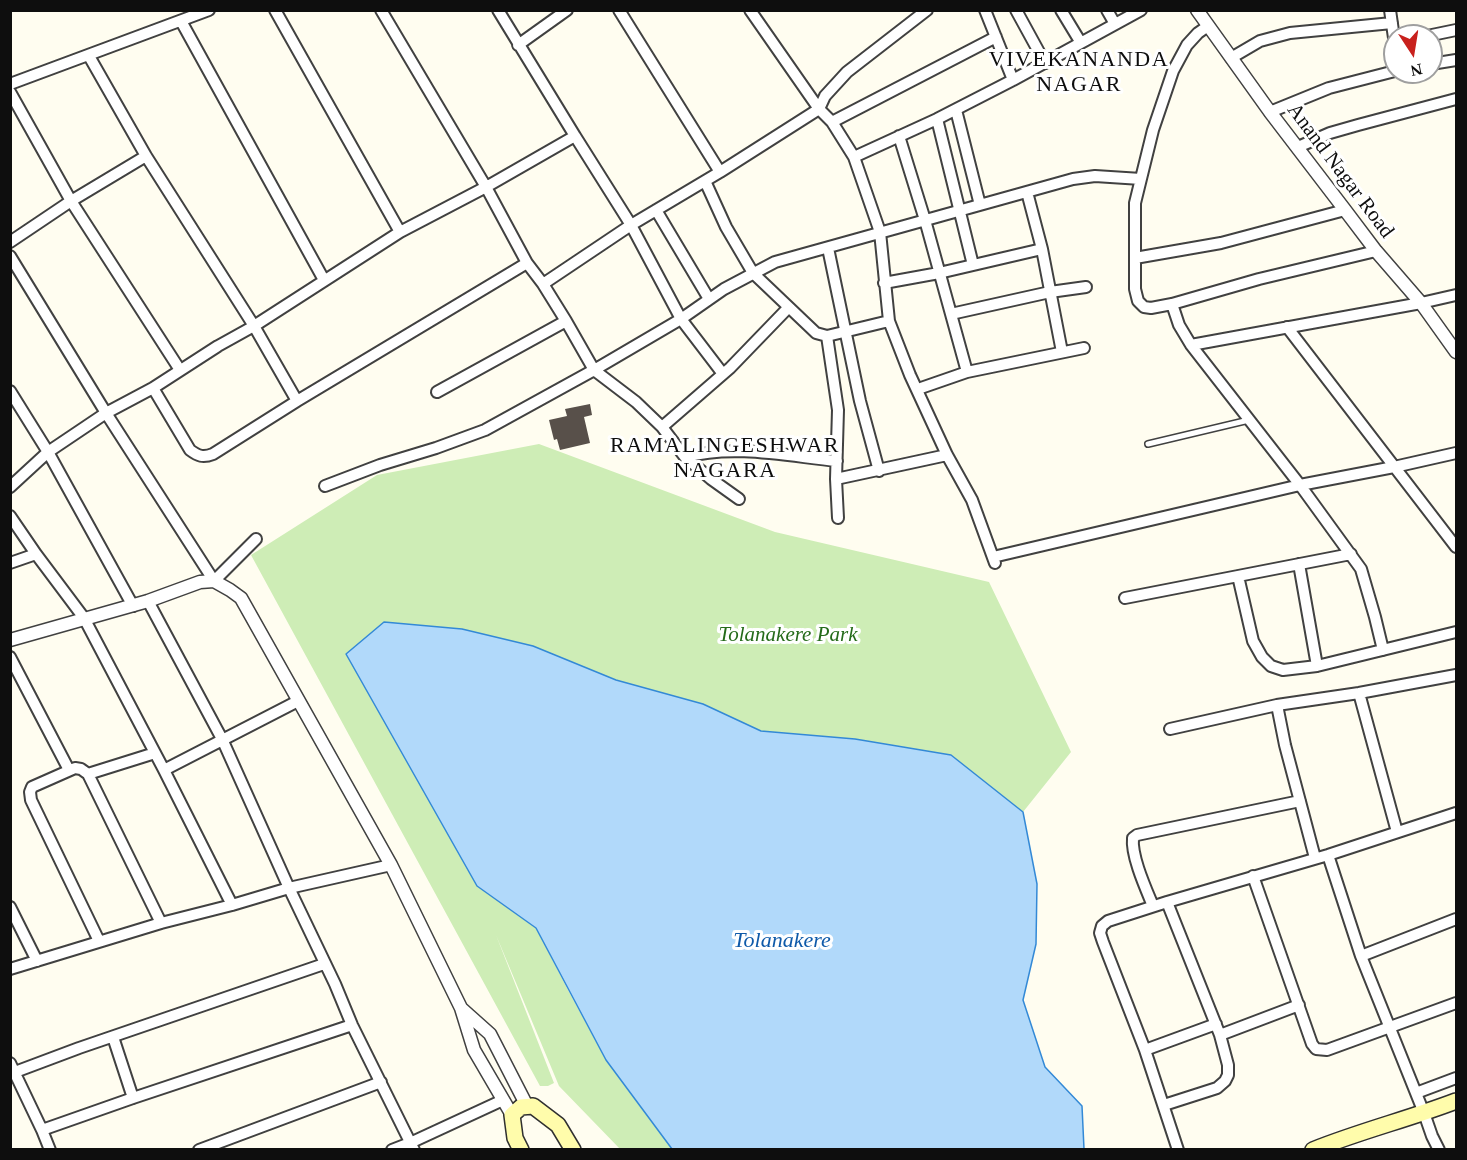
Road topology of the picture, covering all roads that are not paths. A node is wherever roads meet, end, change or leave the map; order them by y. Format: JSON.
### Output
{"nodes":[{"id":1,"x":208,"y":10,"type":"edge"},
{"id":2,"x":274,"y":10,"type":"edge"},
{"id":3,"x":381,"y":10,"type":"edge"},
{"id":4,"x":498,"y":10,"type":"edge"},
{"id":5,"x":567,"y":10,"type":"edge"},
{"id":6,"x":619,"y":10,"type":"edge"},
{"id":7,"x":750,"y":10,"type":"edge"},
{"id":8,"x":927,"y":10,"type":"edge"},
{"id":9,"x":985,"y":10,"type":"edge"},
{"id":10,"x":1016,"y":10,"type":"edge"},
{"id":11,"x":1061,"y":10,"type":"edge"},
{"id":12,"x":1107,"y":10,"type":"edge"},
{"id":13,"x":1141,"y":10,"type":"edge"},
{"id":14,"x":1197,"y":10,"type":"edge"},
{"id":15,"x":1390,"y":10,"type":"edge"},
{"id":16,"x":181,"y":21,"type":"junction"},
{"id":17,"x":1392,"y":23,"type":"joint"},
{"id":18,"x":1115,"y":24,"type":"junction"},
{"id":19,"x":1208,"y":26,"type":"junction"},
{"id":20,"x":996,"y":37,"type":"junction"},
{"id":21,"x":1081,"y":43,"type":"junction"},
{"id":22,"x":518,"y":45,"type":"junction"},
{"id":23,"x":89,"y":56,"type":"junction"},
{"id":24,"x":1231,"y":58,"type":"junction"},
{"id":25,"x":1045,"y":63,"type":"junction"},
{"id":26,"x":1383,"y":74,"type":"edge"},
{"id":27,"x":1013,"y":80,"type":"junction"},
{"id":28,"x":10,"y":84,"type":"edge"},
{"id":29,"x":10,"y":92,"type":"edge"},
{"id":30,"x":1456,"y":99,"type":"edge"},
{"id":31,"x":819,"y":109,"type":"junction"},
{"id":32,"x":956,"y":110,"type":"junction"},
{"id":33,"x":1270,"y":112,"type":"junction"},
{"id":34,"x":937,"y":119,"type":"junction"},
{"id":35,"x":832,"y":122,"type":"junction"},
{"id":36,"x":575,"y":136,"type":"junction"},
{"id":37,"x":899,"y":136,"type":"junction"},
{"id":38,"x":1298,"y":147,"type":"junction"},
{"id":39,"x":146,"y":156,"type":"junction"},
{"id":40,"x":854,"y":157,"type":"junction"},
{"id":41,"x":720,"y":172,"type":"junction"},
{"id":42,"x":1141,"y":179,"type":"junction"},
{"id":43,"x":705,"y":181,"type":"junction"},
{"id":44,"x":486,"y":187,"type":"junction"},
{"id":45,"x":1027,"y":192,"type":"junction"},
{"id":46,"x":71,"y":201,"type":"junction"},
{"id":47,"x":980,"y":205,"type":"junction"},
{"id":48,"x":656,"y":210,"type":"junction"},
{"id":49,"x":1345,"y":210,"type":"junction"},
{"id":50,"x":959,"y":211,"type":"junction"},
{"id":51,"x":925,"y":220,"type":"junction"},
{"id":52,"x":631,"y":225,"type":"junction"},
{"id":53,"x":400,"y":232,"type":"junction"},
{"id":54,"x":880,"y":232,"type":"junction"},
{"id":55,"x":10,"y":242,"type":"edge"},
{"id":56,"x":828,"y":248,"type":"junction"},
{"id":57,"x":1042,"y":249,"type":"junction"},
{"id":58,"x":1376,"y":251,"type":"junction"},
{"id":59,"x":10,"y":256,"type":"edge"},
{"id":60,"x":1135,"y":258,"type":"junction"},
{"id":61,"x":527,"y":263,"type":"junction"},
{"id":62,"x":973,"y":265,"type":"junction"},
{"id":63,"x":753,"y":273,"type":"junction"},
{"id":64,"x":939,"y":273,"type":"junction"},
{"id":65,"x":324,"y":280,"type":"junction"},
{"id":66,"x":884,"y":283,"type":"junction"},
{"id":67,"x":543,"y":284,"type":"junction"},
{"id":68,"x":1086,"y":287,"type":"dead end"},
{"id":69,"x":1050,"y":292,"type":"junction"},
{"id":70,"x":1456,"y":295,"type":"edge"},
{"id":71,"x":709,"y":299,"type":"junction"},
{"id":72,"x":1421,"y":303,"type":"junction"},
{"id":73,"x":1172,"y":304,"type":"junction"},
{"id":74,"x":788,"y":308,"type":"junction"},
{"id":75,"x":951,"y":314,"type":"junction"},
{"id":76,"x":681,"y":319,"type":"junction"},
{"id":77,"x":566,"y":321,"type":"junction"},
{"id":78,"x":889,"y":321,"type":"junction"},
{"id":79,"x":254,"y":326,"type":"junction"},
{"id":80,"x":1287,"y":327,"type":"junction"},
{"id":81,"x":845,"y":332,"type":"junction"},
{"id":82,"x":827,"y":336,"type":"junction"},
{"id":83,"x":1191,"y":345,"type":"junction"},
{"id":84,"x":1084,"y":348,"type":"dead end"},
{"id":85,"x":1062,"y":352,"type":"junction"},
{"id":86,"x":1456,"y":352,"type":"edge"},
{"id":87,"x":180,"y":370,"type":"junction"},
{"id":88,"x":594,"y":370,"type":"junction"},
{"id":89,"x":967,"y":372,"type":"junction"},
{"id":90,"x":723,"y":374,"type":"junction"},
{"id":91,"x":153,"y":388,"type":"junction"},
{"id":92,"x":918,"y":389,"type":"junction"},
{"id":93,"x":10,"y":391,"type":"edge"},
{"id":94,"x":438,"y":392,"type":"dead end"},
{"id":95,"x":297,"y":400,"type":"junction"},
{"id":96,"x":106,"y":413,"type":"junction"},
{"id":97,"x":1249,"y":420,"type":"junction"},
{"id":98,"x":662,"y":427,"type":"junction"},
{"id":99,"x":1148,"y":444,"type":"dead end"},
{"id":100,"x":48,"y":452,"type":"junction"},
{"id":101,"x":1456,"y":453,"type":"edge"},
{"id":102,"x":947,"y":455,"type":"junction"},
{"id":103,"x":686,"y":457,"type":"junction"},
{"id":104,"x":837,"y":461,"type":"junction"},
{"id":105,"x":1394,"y":467,"type":"junction"},
{"id":106,"x":879,"y":471,"type":"junction"},
{"id":107,"x":836,"y":479,"type":"junction"},
{"id":108,"x":1300,"y":485,"type":"junction"},
{"id":109,"x":325,"y":486,"type":"dead end"},
{"id":110,"x":10,"y":487,"type":"edge"},
{"id":111,"x":740,"y":499,"type":"dead end"},
{"id":112,"x":10,"y":516,"type":"edge"},
{"id":113,"x":838,"y":518,"type":"dead end"},
{"id":114,"x":256,"y":539,"type":"dead end"},
{"id":115,"x":1456,"y":547,"type":"edge"},
{"id":116,"x":36,"y":554,"type":"junction"},
{"id":117,"x":1351,"y":555,"type":"junction"},
{"id":118,"x":10,"y":563,"type":"edge"},
{"id":119,"x":1299,"y":564,"type":"junction"},
{"id":120,"x":1238,"y":576,"type":"junction"},
{"id":121,"x":214,"y":581,"type":"junction"},
{"id":122,"x":1125,"y":598,"type":"dead end"},
{"id":123,"x":148,"y":601,"type":"junction"},
{"id":124,"x":134,"y":606,"type":"junction"},
{"id":125,"x":84,"y":618,"type":"junction"},
{"id":126,"x":1456,"y":632,"type":"edge"},
{"id":127,"x":10,"y":640,"type":"edge"},
{"id":128,"x":1383,"y":650,"type":"junction"},
{"id":129,"x":10,"y":657,"type":"edge"},
{"id":130,"x":1317,"y":666,"type":"junction"},
{"id":131,"x":1456,"y":675,"type":"edge"},
{"id":132,"x":1359,"y":693,"type":"junction"},
{"id":133,"x":298,"y":701,"type":"junction"},
{"id":134,"x":1277,"y":705,"type":"junction"},
{"id":135,"x":1170,"y":729,"type":"dead end"},
{"id":136,"x":222,"y":739,"type":"junction"},
{"id":137,"x":155,"y":753,"type":"junction"},
{"id":138,"x":69,"y":770,"type":"junction"},
{"id":139,"x":164,"y":770,"type":"junction"},
{"id":140,"x":88,"y":774,"type":"junction"},
{"id":141,"x":1300,"y":801,"type":"junction"},
{"id":142,"x":1456,"y":813,"type":"edge"},
{"id":143,"x":1397,"y":832,"type":"junction"},
{"id":144,"x":1328,"y":855,"type":"junction"},
{"id":145,"x":1315,"y":858,"type":"junction"},
{"id":146,"x":391,"y":865,"type":"junction"},
{"id":147,"x":1253,"y":876,"type":"junction"},
{"id":148,"x":289,"y":888,"type":"junction"},
{"id":149,"x":1167,"y":902,"type":"junction"},
{"id":150,"x":232,"y":905,"type":"junction"},
{"id":151,"x":1153,"y":906,"type":"junction"},
{"id":152,"x":10,"y":907,"type":"edge"},
{"id":153,"x":1456,"y":919,"type":"edge"},
{"id":154,"x":161,"y":923,"type":"junction"},
{"id":155,"x":99,"y":941,"type":"junction"},
{"id":156,"x":1360,"y":956,"type":"junction"},
{"id":157,"x":37,"y":961,"type":"junction"},
{"id":158,"x":324,"y":964,"type":"junction"},
{"id":159,"x":10,"y":969,"type":"edge"},
{"id":160,"x":1456,"y":1003,"type":"edge"},
{"id":161,"x":1299,"y":1005,"type":"junction"},
{"id":162,"x":461,"y":1008,"type":"junction"},
{"id":163,"x":1216,"y":1024,"type":"junction"},
{"id":164,"x":352,"y":1025,"type":"junction"},
{"id":165,"x":1389,"y":1027,"type":"junction"},
{"id":166,"x":1220,"y":1035,"type":"junction"},
{"id":167,"x":113,"y":1037,"type":"junction"},
{"id":168,"x":1145,"y":1050,"type":"junction"},
{"id":169,"x":13,"y":1068,"type":"edge"},
{"id":170,"x":1456,"y":1078,"type":"edge"},
{"id":171,"x":381,"y":1082,"type":"junction"},
{"id":172,"x":1416,"y":1093,"type":"junction"},
{"id":173,"x":133,"y":1098,"type":"junction"},
{"id":174,"x":503,"y":1100,"type":"junction"},
{"id":175,"x":1456,"y":1101,"type":"edge"},
{"id":176,"x":1164,"y":1105,"type":"junction"},
{"id":177,"x":526,"y":1106,"type":"junction"},
{"id":178,"x":1424,"y":1113,"type":"junction"},
{"id":179,"x":512,"y":1115,"type":"junction"},
{"id":180,"x":42,"y":1130,"type":"junction"},
{"id":181,"x":412,"y":1146,"type":"edge"},
{"id":182,"x":50,"y":1149,"type":"edge"},
{"id":183,"x":199,"y":1149,"type":"edge"},
{"id":184,"x":392,"y":1149,"type":"edge"},
{"id":185,"x":521,"y":1149,"type":"edge"},
{"id":186,"x":573,"y":1149,"type":"edge"},
{"id":187,"x":1178,"y":1149,"type":"edge"},
{"id":188,"x":1313,"y":1149,"type":"edge"},
{"id":189,"x":1439,"y":1149,"type":"edge"}],
"edges":[{"from":1,"to":16,"type":"street"},
{"from":2,"to":53,"type":"street"},
{"from":3,"to":44,"type":"street"},
{"from":4,"to":22,"type":"street"},
{"from":5,"to":22,"type":"street"},
{"from":6,"to":41,"type":"street"},
{"from":7,"to":31,"type":"street"},
{"from":8,"to":31,"type":"street"},
{"from":9,"to":20,"type":"street"},
{"from":10,"to":25,"type":"street"},
{"from":11,"to":21,"type":"street"},
{"from":12,"to":18,"type":"street"},
{"from":13,"to":18,"type":"street"},
{"from":14,"to":19,"type":"street","name":"Anand Nagar Road"},
{"from":15,"to":17,"type":"street"},
{"from":16,"to":23,"type":"street"},
{"from":16,"to":65,"type":"street"},
{"from":17,"to":24,"type":"street"},
{"from":18,"to":21,"type":"street"},
{"from":19,"to":24,"type":"street","name":"Anand Nagar Road"},
{"from":19,"to":42,"type":"street"},
{"from":20,"to":27,"type":"street"},
{"from":20,"to":35,"type":"street"},
{"from":21,"to":25,"type":"street"},
{"from":22,"to":36,"type":"street"},
{"from":23,"to":28,"type":"street"},
{"from":23,"to":39,"type":"street"},
{"from":24,"to":33,"type":"street","name":"Anand Nagar Road"},
{"from":25,"to":27,"type":"street"},
{"from":26,"to":33,"type":"street"},
{"from":27,"to":32,"type":"street"},
{"from":29,"to":46,"type":"street"},
{"from":30,"to":38,"type":"street"},
{"from":31,"to":35,"type":"street"},
{"from":31,"to":41,"type":"street"},
{"from":32,"to":34,"type":"street"},
{"from":32,"to":47,"type":"street"},
{"from":33,"to":38,"type":"street","name":"Anand Nagar Road"},
{"from":34,"to":37,"type":"street"},
{"from":34,"to":50,"type":"street"},
{"from":35,"to":40,"type":"street"},
{"from":36,"to":44,"type":"street"},
{"from":36,"to":52,"type":"street"},
{"from":37,"to":40,"type":"street"},
{"from":37,"to":51,"type":"street"},
{"from":38,"to":49,"type":"street","name":"Anand Nagar Road"},
{"from":39,"to":46,"type":"street"},
{"from":39,"to":79,"type":"street"},
{"from":40,"to":54,"type":"street"},
{"from":41,"to":43,"type":"street"},
{"from":42,"to":45,"type":"street"},
{"from":42,"to":60,"type":"street"},
{"from":43,"to":48,"type":"street"},
{"from":43,"to":63,"type":"street"},
{"from":44,"to":53,"type":"street"},
{"from":44,"to":61,"type":"street"},
{"from":45,"to":47,"type":"street"},
{"from":45,"to":57,"type":"street"},
{"from":46,"to":55,"type":"street"},
{"from":46,"to":87,"type":"street"},
{"from":47,"to":50,"type":"street"},
{"from":48,"to":52,"type":"street"},
{"from":48,"to":71,"type":"street"},
{"from":49,"to":58,"type":"street","name":"Anand Nagar Road"},
{"from":49,"to":60,"type":"street"},
{"from":50,"to":51,"type":"street"},
{"from":50,"to":62,"type":"street"},
{"from":51,"to":54,"type":"street"},
{"from":51,"to":64,"type":"street"},
{"from":52,"to":67,"type":"street"},
{"from":52,"to":76,"type":"street"},
{"from":53,"to":65,"type":"street"},
{"from":54,"to":56,"type":"street"},
{"from":54,"to":66,"type":"street"},
{"from":56,"to":63,"type":"street"},
{"from":56,"to":81,"type":"street"},
{"from":57,"to":62,"type":"street"},
{"from":57,"to":69,"type":"street"},
{"from":58,"to":72,"type":"street","name":"Anand Nagar Road"},
{"from":58,"to":73,"type":"street"},
{"from":59,"to":96,"type":"street"},
{"from":60,"to":73,"type":"street"},
{"from":61,"to":67,"type":"street"},
{"from":61,"to":95,"type":"street"},
{"from":62,"to":64,"type":"street"},
{"from":63,"to":71,"type":"street"},
{"from":63,"to":74,"type":"street"},
{"from":64,"to":66,"type":"street"},
{"from":64,"to":75,"type":"street"},
{"from":65,"to":79,"type":"street"},
{"from":66,"to":78,"type":"street"},
{"from":67,"to":77,"type":"street"},
{"from":68,"to":69,"type":"street"},
{"from":69,"to":75,"type":"street"},
{"from":69,"to":85,"type":"street"},
{"from":70,"to":72,"type":"street"},
{"from":71,"to":76,"type":"street"},
{"from":72,"to":80,"type":"street"},
{"from":72,"to":86,"type":"street","name":"Anand Nagar Road"},
{"from":73,"to":83,"type":"street"},
{"from":74,"to":82,"type":"street"},
{"from":74,"to":90,"type":"street"},
{"from":75,"to":89,"type":"street"},
{"from":76,"to":88,"type":"street"},
{"from":76,"to":90,"type":"street"},
{"from":77,"to":88,"type":"street"},
{"from":77,"to":94,"type":"street"},
{"from":78,"to":81,"type":"street"},
{"from":78,"to":92,"type":"street"},
{"from":79,"to":87,"type":"street"},
{"from":79,"to":95,"type":"street"},
{"from":80,"to":83,"type":"street"},
{"from":80,"to":105,"type":"street"},
{"from":81,"to":82,"type":"street"},
{"from":81,"to":106,"type":"street"},
{"from":82,"to":104,"type":"street"},
{"from":83,"to":97,"type":"street"},
{"from":84,"to":85,"type":"street"},
{"from":85,"to":89,"type":"street"},
{"from":87,"to":91,"type":"street"},
{"from":88,"to":98,"type":"street"},
{"from":88,"to":109,"type":"street"},
{"from":89,"to":92,"type":"street"},
{"from":90,"to":98,"type":"street"},
{"from":91,"to":95,"type":"street"},
{"from":91,"to":96,"type":"street"},
{"from":92,"to":102,"type":"street"},
{"from":93,"to":100,"type":"street"},
{"from":96,"to":100,"type":"street"},
{"from":96,"to":121,"type":"street"},
{"from":97,"to":99,"type":"lane"},
{"from":97,"to":108,"type":"street"},
{"from":98,"to":103,"type":"street"},
{"from":100,"to":110,"type":"street"},
{"from":100,"to":124,"type":"street"},
{"from":101,"to":105,"type":"street"},
{"from":102,"to":106,"type":"street"},
{"from":102,"to":108,"type":"street"},
{"from":103,"to":104,"type":"street"},
{"from":103,"to":111,"type":"street"},
{"from":104,"to":107,"type":"street"},
{"from":105,"to":108,"type":"street"},
{"from":105,"to":115,"type":"street"},
{"from":106,"to":107,"type":"street"},
{"from":107,"to":113,"type":"street"},
{"from":108,"to":117,"type":"street"},
{"from":112,"to":116,"type":"street"},
{"from":114,"to":121,"type":"street"},
{"from":116,"to":118,"type":"street"},
{"from":116,"to":125,"type":"street"},
{"from":117,"to":119,"type":"street"},
{"from":117,"to":128,"type":"street"},
{"from":119,"to":120,"type":"street"},
{"from":119,"to":130,"type":"street"},
{"from":120,"to":122,"type":"street"},
{"from":120,"to":130,"type":"street"},
{"from":121,"to":123,"type":"street"},
{"from":121,"to":133,"type":"street"},
{"from":123,"to":124,"type":"street"},
{"from":123,"to":136,"type":"street"},
{"from":124,"to":125,"type":"street"},
{"from":125,"to":127,"type":"street"},
{"from":125,"to":137,"type":"street"},
{"from":126,"to":128,"type":"street"},
{"from":128,"to":130,"type":"street"},
{"from":129,"to":138,"type":"street"},
{"from":131,"to":132,"type":"street"},
{"from":132,"to":134,"type":"street"},
{"from":132,"to":143,"type":"street"},
{"from":133,"to":136,"type":"street"},
{"from":133,"to":146,"type":"street"},
{"from":134,"to":135,"type":"street"},
{"from":134,"to":141,"type":"street"},
{"from":136,"to":139,"type":"street"},
{"from":136,"to":148,"type":"street"},
{"from":137,"to":139,"type":"street"},
{"from":137,"to":140,"type":"street"},
{"from":138,"to":140,"type":"street"},
{"from":138,"to":155,"type":"street"},
{"from":139,"to":150,"type":"street"},
{"from":140,"to":154,"type":"street"},
{"from":141,"to":145,"type":"street"},
{"from":141,"to":151,"type":"street"},
{"from":142,"to":143,"type":"street"},
{"from":143,"to":144,"type":"street"},
{"from":144,"to":145,"type":"street"},
{"from":144,"to":156,"type":"street"},
{"from":145,"to":147,"type":"street"},
{"from":146,"to":148,"type":"street"},
{"from":146,"to":162,"type":"street"},
{"from":147,"to":149,"type":"street"},
{"from":147,"to":161,"type":"street"},
{"from":148,"to":150,"type":"street"},
{"from":148,"to":158,"type":"street"},
{"from":149,"to":151,"type":"street"},
{"from":149,"to":163,"type":"street"},
{"from":150,"to":154,"type":"street"},
{"from":151,"to":168,"type":"street"},
{"from":152,"to":157,"type":"street"},
{"from":153,"to":156,"type":"street"},
{"from":154,"to":155,"type":"street"},
{"from":155,"to":157,"type":"street"},
{"from":156,"to":165,"type":"street"},
{"from":157,"to":159,"type":"street"},
{"from":158,"to":164,"type":"street"},
{"from":158,"to":167,"type":"street"},
{"from":160,"to":165,"type":"street"},
{"from":161,"to":165,"type":"street"},
{"from":161,"to":166,"type":"street"},
{"from":162,"to":174,"type":"street"},
{"from":162,"to":177,"type":"street"},
{"from":163,"to":166,"type":"street"},
{"from":163,"to":168,"type":"street"},
{"from":164,"to":171,"type":"street"},
{"from":164,"to":173,"type":"street"},
{"from":165,"to":172,"type":"street"},
{"from":166,"to":176,"type":"street"},
{"from":167,"to":169,"type":"street"},
{"from":167,"to":173,"type":"street"},
{"from":168,"to":176,"type":"street"},
{"from":169,"to":180,"type":"street"},
{"from":170,"to":172,"type":"street"},
{"from":171,"to":181,"type":"street"},
{"from":171,"to":183,"type":"street"},
{"from":172,"to":178,"type":"street"},
{"from":173,"to":180,"type":"street"},
{"from":174,"to":179,"type":"street"},
{"from":174,"to":181,"type":"street"},
{"from":175,"to":178,"type":"main road"},
{"from":176,"to":187,"type":"street"},
{"from":177,"to":179,"type":"main road"},
{"from":177,"to":186,"type":"main road"},
{"from":178,"to":188,"type":"main road"},
{"from":178,"to":189,"type":"street"},
{"from":179,"to":185,"type":"main road"},
{"from":180,"to":182,"type":"street"},
{"from":181,"to":184,"type":"street"}]}
